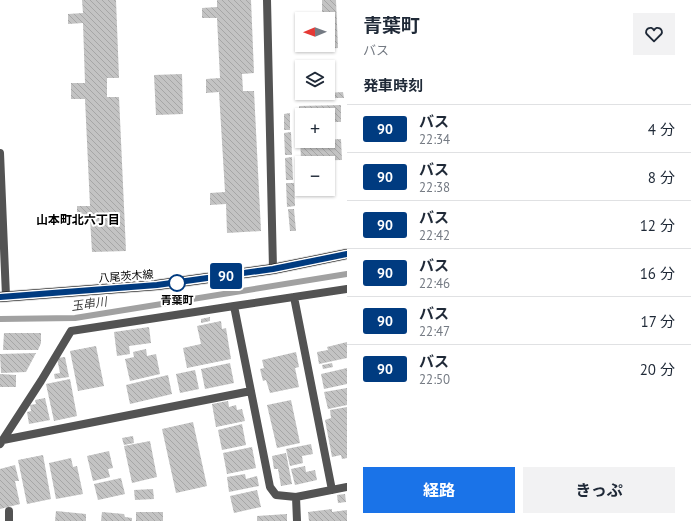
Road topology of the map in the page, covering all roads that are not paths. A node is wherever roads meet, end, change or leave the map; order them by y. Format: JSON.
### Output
{"nodes":[{"id":1,"x":267,"y":0,"type":"edge"},
{"id":2,"x":0,"y":153,"type":"edge"},
{"id":3,"x":347,"y":254,"type":"edge"},
{"id":4,"x":273,"y":269,"type":"junction"},
{"id":5,"x":347,"y":289,"type":"edge"},
{"id":6,"x":3,"y":296,"type":"edge"},
{"id":7,"x":294,"y":297,"type":"junction"},
{"id":8,"x":234,"y":306,"type":"junction"},
{"id":9,"x":251,"y":391,"type":"junction"},
{"id":10,"x":1,"y":442,"type":"edge"},
{"id":11,"x":347,"y":487,"type":"edge"},
{"id":12,"x":332,"y":490,"type":"junction"},
{"id":13,"x":296,"y":497,"type":"junction"},
{"id":14,"x":9,"y":511,"type":"dead end"},
{"id":15,"x":9,"y":521,"type":"edge"},
{"id":16,"x":297,"y":521,"type":"edge"}],
"edges":[{"from":1,"to":4,"type":"street"},
{"from":2,"to":6,"type":"street"},
{"from":3,"to":4,"type":"main road","name":"八尾茨木線"},
{"from":4,"to":6,"type":"main road","name":"八尾茨木線"},
{"from":5,"to":7,"type":"street"},
{"from":7,"to":8,"type":"street"},
{"from":7,"to":12,"type":"street"},
{"from":8,"to":9,"type":"street"},
{"from":8,"to":10,"type":"street"},
{"from":9,"to":10,"type":"street"},
{"from":9,"to":13,"type":"street"},
{"from":11,"to":12,"type":"street"},
{"from":12,"to":13,"type":"street"},
{"from":13,"to":16,"type":"street"},
{"from":14,"to":15,"type":"street"}]}
